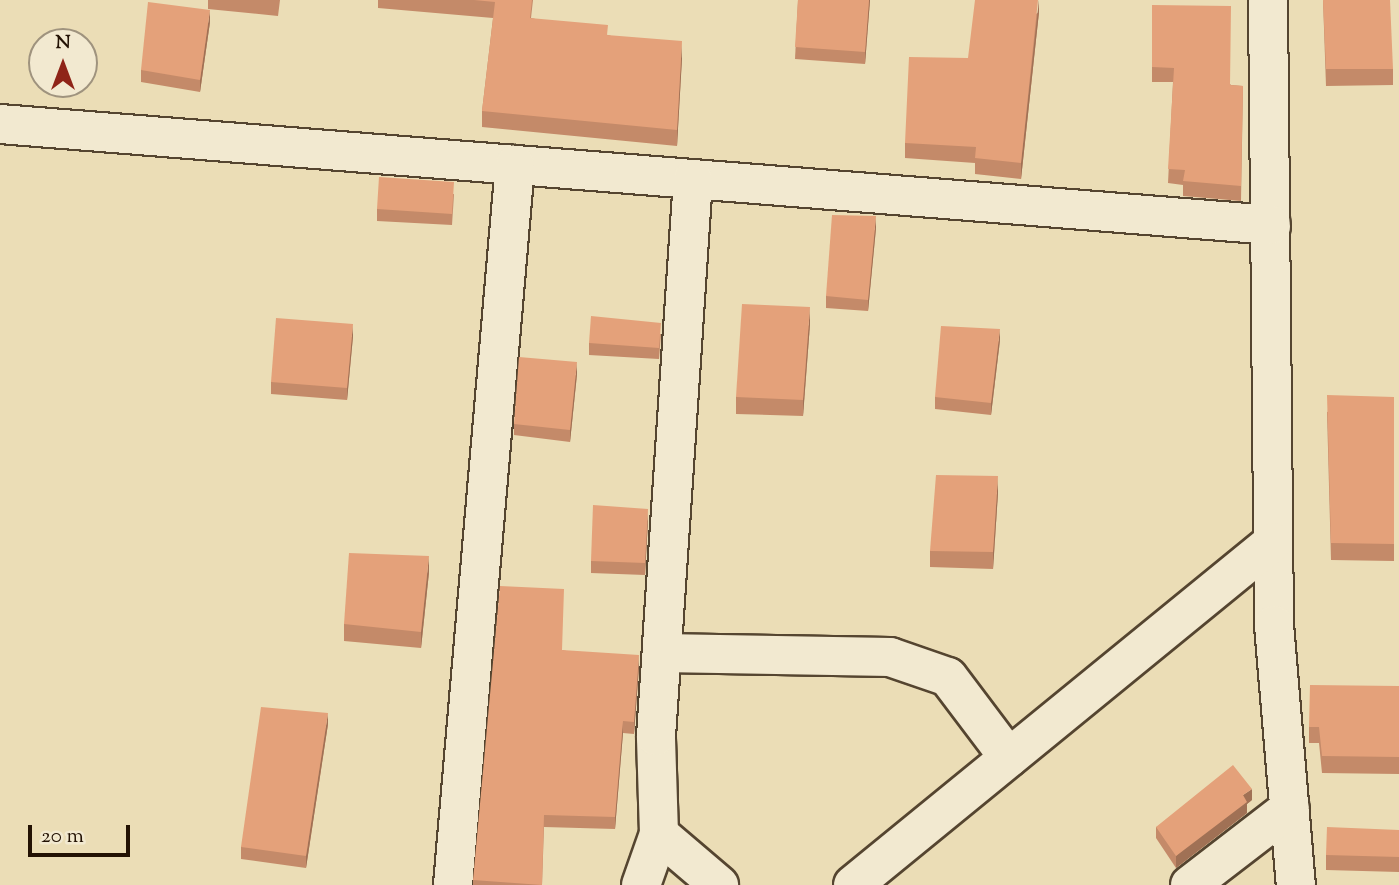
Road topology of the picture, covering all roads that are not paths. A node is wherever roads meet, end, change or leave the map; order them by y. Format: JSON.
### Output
{"nodes":[{"id":1,"x":1268,"y":0,"type":"edge"},
{"id":2,"x":0,"y":124,"type":"edge"},
{"id":3,"x":516,"y":165,"type":"junction"},
{"id":4,"x":693,"y":179,"type":"junction"},
{"id":5,"x":1271,"y":225,"type":"junction"},
{"id":6,"x":1273,"y":542,"type":"junction"},
{"id":7,"x":662,"y":653,"type":"junction"},
{"id":8,"x":1009,"y":758,"type":"junction"},
{"id":9,"x":1290,"y":808,"type":"junction"},
{"id":10,"x":659,"y":834,"type":"junction"},
{"id":11,"x":453,"y":885,"type":"edge"},
{"id":12,"x":641,"y":885,"type":"edge"},
{"id":13,"x":719,"y":885,"type":"edge"},
{"id":14,"x":853,"y":885,"type":"edge"},
{"id":15,"x":1190,"y":885,"type":"edge"},
{"id":16,"x":1296,"y":885,"type":"edge"}],
"edges":[{"from":1,"to":5,"type":"street"},
{"from":2,"to":3,"type":"street"},
{"from":3,"to":4,"type":"street"},
{"from":3,"to":11,"type":"street"},
{"from":4,"to":5,"type":"street"},
{"from":4,"to":7,"type":"street"},
{"from":5,"to":6,"type":"street"},
{"from":6,"to":8,"type":"street"},
{"from":6,"to":9,"type":"street"},
{"from":7,"to":8,"type":"street"},
{"from":7,"to":10,"type":"street"},
{"from":8,"to":14,"type":"street"},
{"from":9,"to":15,"type":"street"},
{"from":9,"to":16,"type":"street"},
{"from":10,"to":12,"type":"street"},
{"from":10,"to":13,"type":"street"}]}
